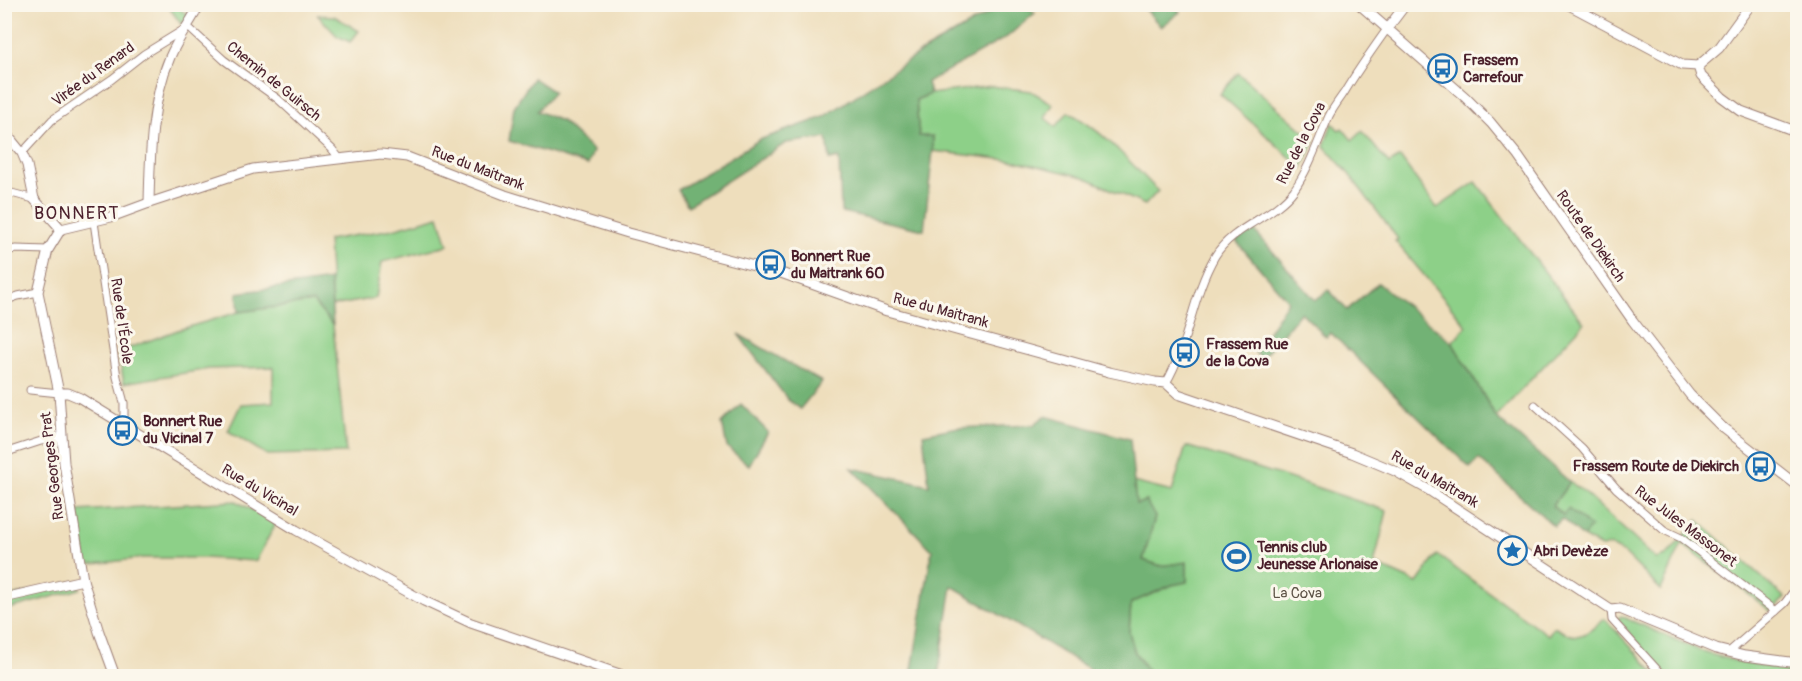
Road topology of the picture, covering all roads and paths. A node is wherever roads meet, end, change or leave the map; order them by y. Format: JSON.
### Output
{"nodes":[{"id":1,"x":200,"y":4,"type":"edge"},
{"id":2,"x":1359,"y":4,"type":"edge"},
{"id":3,"x":1406,"y":4,"type":"edge"},
{"id":4,"x":1568,"y":4,"type":"edge"},
{"id":5,"x":1750,"y":4,"type":"edge"},
{"id":6,"x":188,"y":27,"type":"junction"},
{"id":7,"x":1387,"y":29,"type":"junction"},
{"id":8,"x":1698,"y":66,"type":"junction"},
{"id":9,"x":4,"y":131,"type":"edge"},
{"id":10,"x":1797,"y":132,"type":"edge"},
{"id":11,"x":22,"y":153,"type":"junction"},
{"id":12,"x":340,"y":159,"type":"junction"},
{"id":13,"x":4,"y":191,"type":"edge"},
{"id":14,"x":34,"y":200,"type":"junction"},
{"id":15,"x":149,"y":203,"type":"junction"},
{"id":16,"x":94,"y":222,"type":"junction"},
{"id":17,"x":61,"y":229,"type":"junction"},
{"id":18,"x":48,"y":250,"type":"junction"},
{"id":19,"x":4,"y":251,"type":"edge"},
{"id":20,"x":38,"y":292,"type":"junction"},
{"id":21,"x":4,"y":301,"type":"edge"},
{"id":22,"x":1166,"y":383,"type":"junction"},
{"id":23,"x":30,"y":390,"type":"dead end"},
{"id":24,"x":58,"y":393,"type":"junction"},
{"id":25,"x":1535,"y":405,"type":"dead end"},
{"id":26,"x":120,"y":423,"type":"junction"},
{"id":27,"x":62,"y":438,"type":"junction"},
{"id":28,"x":4,"y":453,"type":"edge"},
{"id":29,"x":1797,"y":486,"type":"edge"},
{"id":30,"x":83,"y":580,"type":"junction"},
{"id":31,"x":1797,"y":585,"type":"edge"},
{"id":32,"x":4,"y":598,"type":"edge"},
{"id":33,"x":1611,"y":610,"type":"junction"},
{"id":34,"x":1776,"y":611,"type":"junction"},
{"id":35,"x":1729,"y":652,"type":"junction"},
{"id":36,"x":1797,"y":663,"type":"edge"},
{"id":37,"x":115,"y":676,"type":"edge"},
{"id":38,"x":625,"y":676,"type":"edge"},
{"id":39,"x":1663,"y":676,"type":"edge"}],
"edges":[{"from":1,"to":6,"type":"street"},
{"from":2,"to":7,"type":"street","name":"Route de Diekirch"},
{"from":3,"to":7,"type":"street"},
{"from":4,"to":8,"type":"street"},
{"from":5,"to":8,"type":"street"},
{"from":6,"to":11,"type":"street","name":"Virée du Renard"},
{"from":6,"to":12,"type":"street","name":"Chemin de Guirsch"},
{"from":6,"to":15,"type":"street"},
{"from":7,"to":22,"type":"street","name":"Rue de la Cova"},
{"from":7,"to":29,"type":"street","name":"Route de Diekirch"},
{"from":8,"to":10,"type":"street"},
{"from":9,"to":11,"type":"street"},
{"from":11,"to":14,"type":"street"},
{"from":12,"to":15,"type":"street","name":"Rue du Maitrank"},
{"from":12,"to":22,"type":"street","name":"Rue du Maitrank"},
{"from":13,"to":14,"type":"street"},
{"from":14,"to":17,"type":"street"},
{"from":15,"to":16,"type":"street","name":"Rue du Maitrank"},
{"from":16,"to":17,"type":"street","name":"Rue du Maitrank"},
{"from":16,"to":26,"type":"street","name":"Rue de l'École"},
{"from":17,"to":18,"type":"street"},
{"from":18,"to":19,"type":"street"},
{"from":18,"to":20,"type":"street","name":"Rue Georges Prat"},
{"from":20,"to":21,"type":"street"},
{"from":20,"to":24,"type":"street","name":"Rue Georges Prat"},
{"from":22,"to":33,"type":"street","name":"Rue du Maitrank"},
{"from":23,"to":24,"type":"street"},
{"from":24,"to":26,"type":"street","name":"Rue du Vicinal"},
{"from":24,"to":27,"type":"street","name":"Rue Georges Prat"},
{"from":25,"to":34,"type":"street","name":"Rue Jules Massonet"},
{"from":26,"to":38,"type":"street","name":"Rue du Vicinal"},
{"from":27,"to":28,"type":"street"},
{"from":27,"to":30,"type":"street","name":"Rue Georges Prat"},
{"from":30,"to":32,"type":"street"},
{"from":30,"to":37,"type":"street","name":"Rue Georges Prat"},
{"from":31,"to":34,"type":"street"},
{"from":33,"to":35,"type":"street","name":"Rue du Maitrank"},
{"from":33,"to":39,"type":"street"},
{"from":34,"to":35,"type":"street"},
{"from":35,"to":36,"type":"street","name":"Rue du Maitrank"}]}
